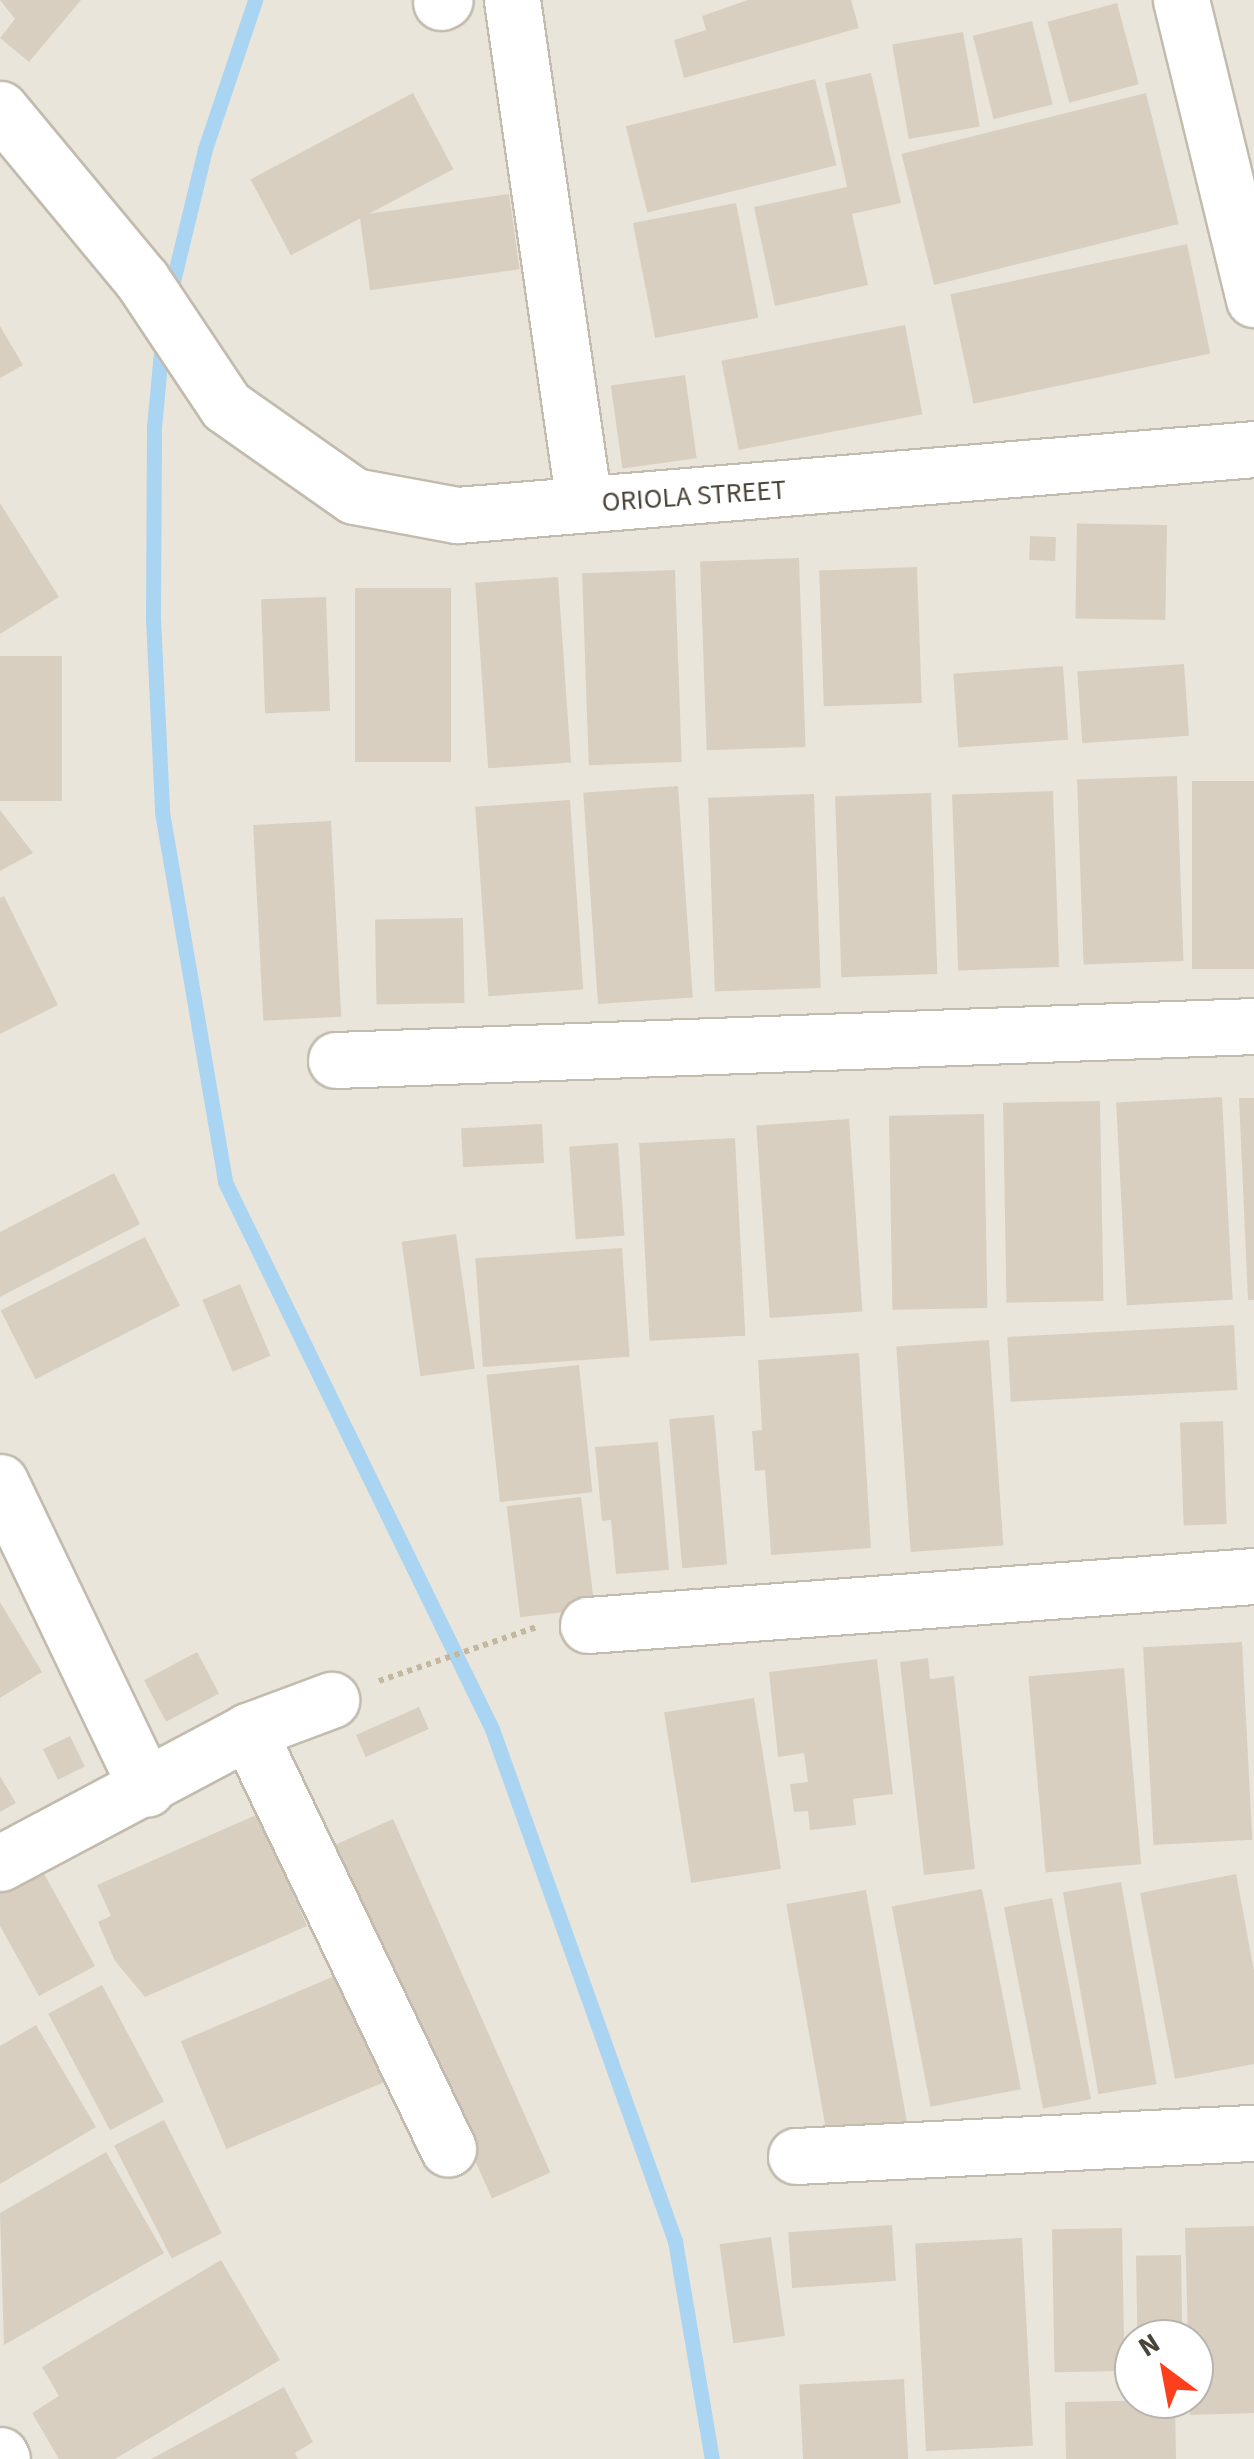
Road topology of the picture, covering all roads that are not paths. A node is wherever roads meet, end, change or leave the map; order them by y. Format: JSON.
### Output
{"nodes":[{"id":1,"x":512,"y":0,"type":"edge"},
{"id":2,"x":1181,"y":0,"type":"edge"},
{"id":3,"x":0,"y":109,"type":"edge"},
{"id":4,"x":1254,"y":299,"type":"edge"},
{"id":5,"x":1254,"y":448,"type":"edge"},
{"id":6,"x":584,"y":504,"type":"junction"},
{"id":7,"x":1254,"y":1026,"type":"edge"},
{"id":8,"x":336,"y":1060,"type":"dead end"},
{"id":9,"x":0,"y":1482,"type":"edge"},
{"id":10,"x":1254,"y":1576,"type":"edge"},
{"id":11,"x":588,"y":1625,"type":"dead end"},
{"id":12,"x":331,"y":1700,"type":"dead end"},
{"id":13,"x":248,"y":1730,"type":"junction"},
{"id":14,"x":147,"y":1789,"type":"junction"},
{"id":15,"x":0,"y":1863,"type":"edge"},
{"id":16,"x":1254,"y":2133,"type":"edge"},
{"id":17,"x":448,"y":2149,"type":"dead end"},
{"id":18,"x":796,"y":2156,"type":"dead end"}],
"edges":[{"from":1,"to":6,"type":"street"},
{"from":2,"to":4,"type":"street"},
{"from":3,"to":6,"type":"street","name":"ORIOLA STREET"},
{"from":5,"to":6,"type":"street","name":"ORIOLA STREET"},
{"from":7,"to":8,"type":"street"},
{"from":9,"to":14,"type":"street"},
{"from":10,"to":11,"type":"street"},
{"from":12,"to":13,"type":"street"},
{"from":13,"to":14,"type":"street"},
{"from":13,"to":17,"type":"street"},
{"from":14,"to":15,"type":"street"},
{"from":16,"to":18,"type":"street"}]}
